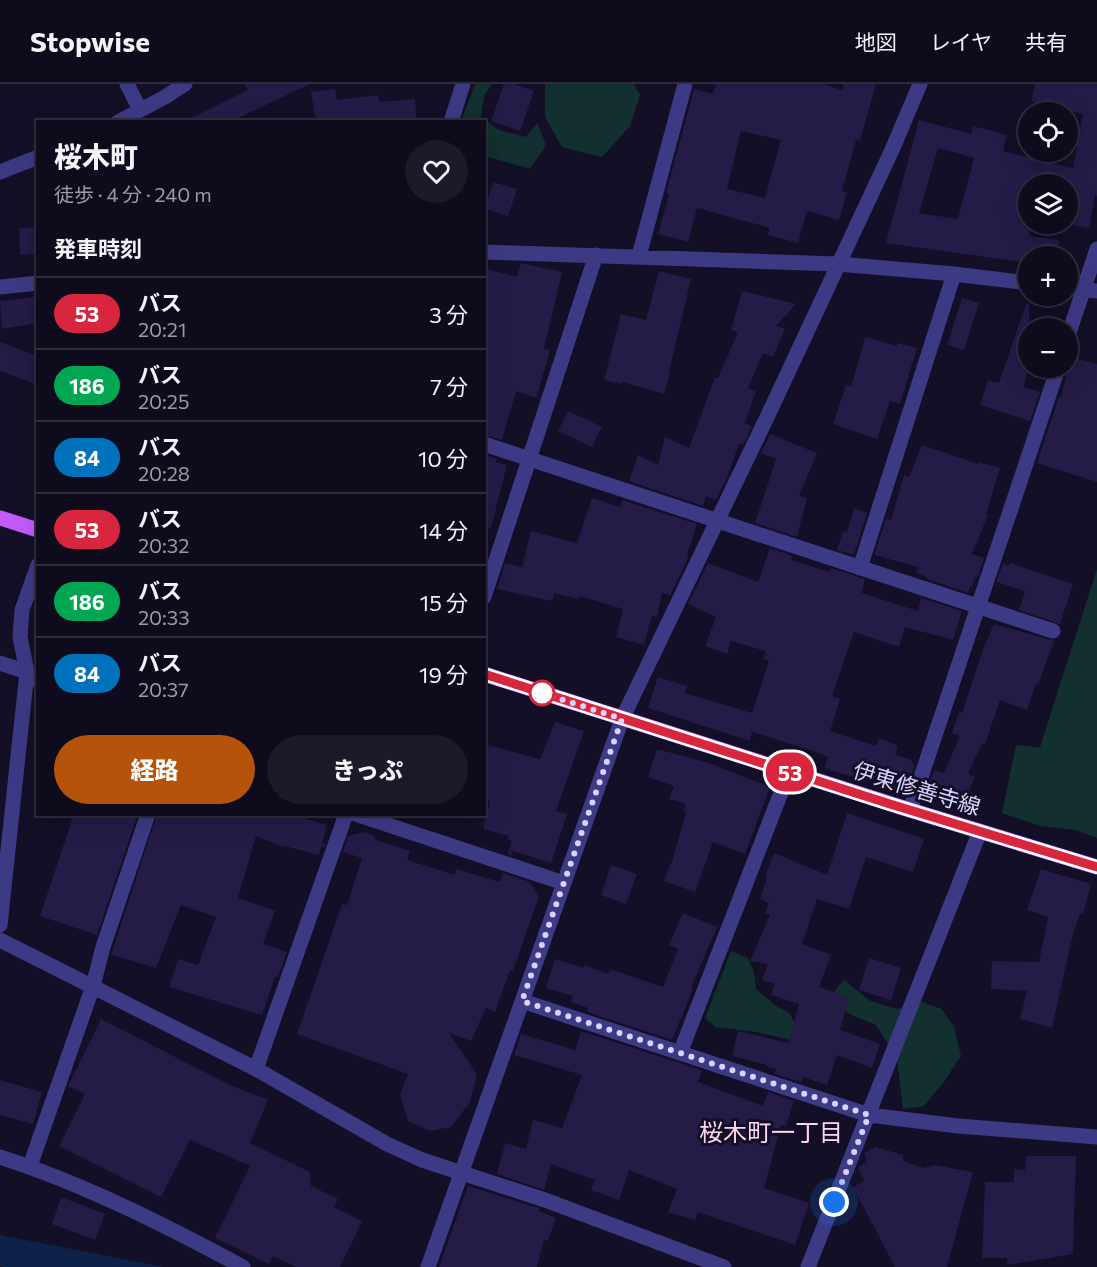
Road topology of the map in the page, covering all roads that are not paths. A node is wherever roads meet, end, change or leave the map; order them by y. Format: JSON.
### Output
{"nodes":[{"id":1,"x":128,"y":84,"type":"edge"},
{"id":2,"x":185,"y":84,"type":"edge"},
{"id":3,"x":463,"y":84,"type":"edge"},
{"id":4,"x":686,"y":84,"type":"edge"},
{"id":5,"x":920,"y":84,"type":"edge"},
{"id":6,"x":140,"y":110,"type":"junction"},
{"id":7,"x":122,"y":120,"type":"edge"},
{"id":8,"x":452,"y":120,"type":"edge"},
{"id":9,"x":36,"y":158,"type":"edge"},
{"id":10,"x":0,"y":172,"type":"edge"},
{"id":11,"x":1097,"y":249,"type":"edge"},
{"id":12,"x":486,"y":252,"type":"edge"},
{"id":13,"x":596,"y":255,"type":"junction"},
{"id":14,"x":639,"y":256,"type":"junction"},
{"id":15,"x":838,"y":264,"type":"junction"},
{"id":16,"x":954,"y":274,"type":"junction"},
{"id":17,"x":1018,"y":282,"type":"edge"},
{"id":18,"x":36,"y":283,"type":"edge"},
{"id":19,"x":0,"y":287,"type":"edge"},
{"id":20,"x":1083,"y":289,"type":"edge"},
{"id":21,"x":1074,"y":318,"type":"edge"},
{"id":22,"x":1055,"y":378,"type":"edge"},
{"id":23,"x":486,"y":445,"type":"edge"},
{"id":24,"x":529,"y":459,"type":"junction"},
{"id":25,"x":0,"y":518,"type":"edge"},
{"id":26,"x":717,"y":521,"type":"junction"},
{"id":27,"x":36,"y":529,"type":"edge"},
{"id":28,"x":860,"y":568,"type":"junction"},
{"id":29,"x":36,"y":571,"type":"edge"},
{"id":30,"x":486,"y":591,"type":"edge"},
{"id":31,"x":980,"y":607,"type":"junction"},
{"id":32,"x":1053,"y":631,"type":"dead end"},
{"id":33,"x":0,"y":663,"type":"edge"},
{"id":34,"x":486,"y":675,"type":"edge"},
{"id":35,"x":32,"y":676,"type":"edge"},
{"id":36,"x":622,"y":719,"type":"junction"},
{"id":37,"x":789,"y":772,"type":"junction"},
{"id":38,"x":910,"y":810,"type":"junction"},
{"id":39,"x":147,"y":816,"type":"edge"},
{"id":40,"x":345,"y":816,"type":"edge"},
{"id":41,"x":361,"y":816,"type":"edge"},
{"id":42,"x":980,"y":831,"type":"junction"},
{"id":43,"x":1097,"y":867,"type":"edge"},
{"id":44,"x":564,"y":883,"type":"junction"},
{"id":45,"x":0,"y":925,"type":"edge"},
{"id":46,"x":0,"y":940,"type":"edge"},
{"id":47,"x":93,"y":986,"type":"junction"},
{"id":48,"x":522,"y":1001,"type":"junction"},
{"id":49,"x":680,"y":1053,"type":"junction"},
{"id":50,"x":256,"y":1069,"type":"junction"},
{"id":51,"x":869,"y":1115,"type":"junction"},
{"id":52,"x":1097,"y":1137,"type":"edge"},
{"id":53,"x":0,"y":1156,"type":"edge"},
{"id":54,"x":30,"y":1166,"type":"junction"},
{"id":55,"x":461,"y":1173,"type":"junction"},
{"id":56,"x":243,"y":1267,"type":"edge"},
{"id":57,"x":428,"y":1267,"type":"edge"},
{"id":58,"x":724,"y":1267,"type":"edge"},
{"id":59,"x":808,"y":1267,"type":"edge"}],
"edges":[{"from":1,"to":6,"type":"street"},
{"from":2,"to":6,"type":"street"},
{"from":3,"to":8,"type":"street"},
{"from":4,"to":14,"type":"street"},
{"from":5,"to":15,"type":"street"},
{"from":6,"to":7,"type":"street"},
{"from":9,"to":10,"type":"street"},
{"from":11,"to":20,"type":"street"},
{"from":12,"to":13,"type":"street"},
{"from":13,"to":14,"type":"street"},
{"from":13,"to":24,"type":"street"},
{"from":14,"to":15,"type":"street"},
{"from":15,"to":16,"type":"street"},
{"from":15,"to":26,"type":"street"},
{"from":16,"to":17,"type":"street"},
{"from":16,"to":28,"type":"street"},
{"from":18,"to":19,"type":"street"},
{"from":20,"to":21,"type":"street"},
{"from":22,"to":31,"type":"street"},
{"from":23,"to":24,"type":"street"},
{"from":24,"to":26,"type":"street"},
{"from":24,"to":30,"type":"street"},
{"from":25,"to":27,"type":"main road"},
{"from":26,"to":28,"type":"street"},
{"from":26,"to":36,"type":"street"},
{"from":28,"to":31,"type":"street"},
{"from":29,"to":35,"type":"street"},
{"from":31,"to":32,"type":"street"},
{"from":31,"to":38,"type":"street"},
{"from":33,"to":35,"type":"street"},
{"from":34,"to":36,"type":"main road","name":"伊東修善寺線"},
{"from":35,"to":45,"type":"street"},
{"from":36,"to":37,"type":"main road","name":"伊東修善寺線"},
{"from":36,"to":44,"type":"street"},
{"from":37,"to":38,"type":"main road","name":"伊東修善寺線"},
{"from":37,"to":49,"type":"street"},
{"from":38,"to":42,"type":"main road","name":"伊東修善寺線"},
{"from":39,"to":47,"type":"street"},
{"from":40,"to":50,"type":"street"},
{"from":41,"to":44,"type":"street"},
{"from":42,"to":43,"type":"main road","name":"伊東修善寺線"},
{"from":42,"to":51,"type":"street"},
{"from":44,"to":48,"type":"street"},
{"from":46,"to":47,"type":"street"},
{"from":47,"to":50,"type":"street"},
{"from":47,"to":54,"type":"street"},
{"from":48,"to":49,"type":"street"},
{"from":48,"to":55,"type":"street"},
{"from":49,"to":51,"type":"street"},
{"from":50,"to":55,"type":"street"},
{"from":51,"to":52,"type":"street"},
{"from":51,"to":59,"type":"street"},
{"from":53,"to":54,"type":"street"},
{"from":54,"to":56,"type":"street"},
{"from":55,"to":57,"type":"street"},
{"from":55,"to":58,"type":"street"}]}
